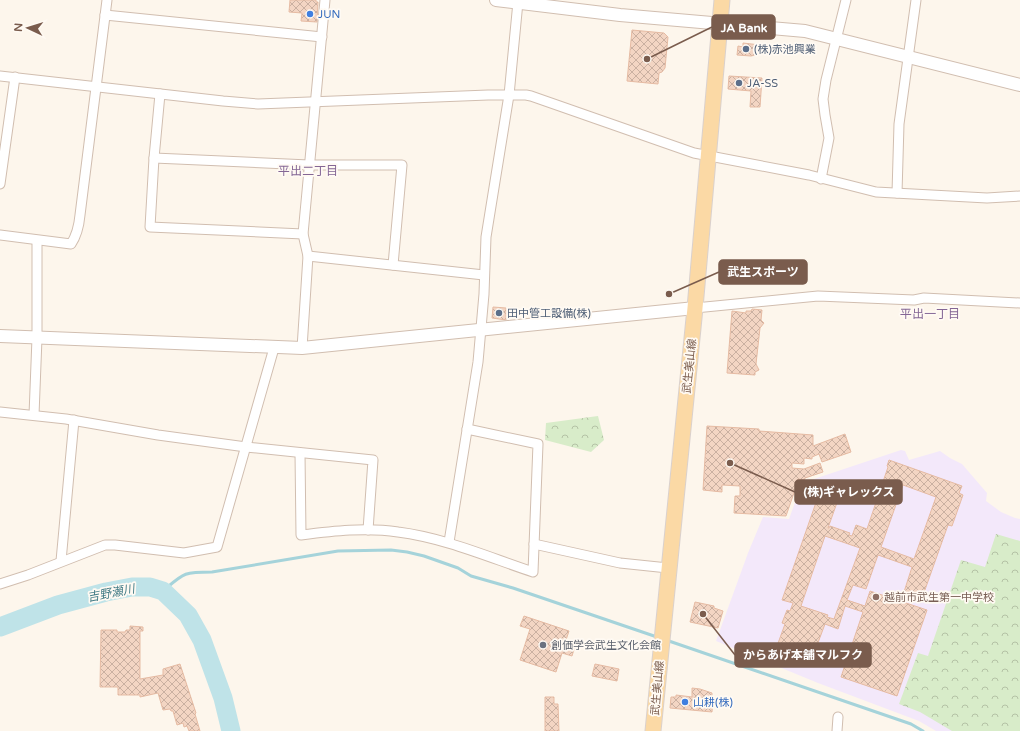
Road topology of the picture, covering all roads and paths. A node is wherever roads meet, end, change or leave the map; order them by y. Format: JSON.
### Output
{"nodes":[{"id":1,"x":107,"y":0,"type":"edge"},
{"id":2,"x":325,"y":0,"type":"edge"},
{"id":3,"x":496,"y":0,"type":"edge"},
{"id":4,"x":722,"y":0,"type":"edge"},
{"id":5,"x":846,"y":0,"type":"edge"},
{"id":6,"x":916,"y":0,"type":"edge"},
{"id":7,"x":518,"y":2,"type":"junction"},
{"id":8,"x":105,"y":15,"type":"junction"},
{"id":9,"x":720,"y":24,"type":"junction"},
{"id":10,"x":322,"y":37,"type":"junction"},
{"id":11,"x":836,"y":39,"type":"junction"},
{"id":12,"x":909,"y":57,"type":"junction"},
{"id":13,"x":0,"y":76,"type":"edge"},
{"id":14,"x":15,"y":77,"type":"junction"},
{"id":15,"x":1020,"y":85,"type":"edge"},
{"id":16,"x":97,"y":87,"type":"junction"},
{"id":17,"x":160,"y":94,"type":"junction"},
{"id":18,"x":509,"y":95,"type":"junction"},
{"id":19,"x":315,"y":102,"type":"junction"},
{"id":20,"x":708,"y":156,"type":"junction"},
{"id":21,"x":154,"y":158,"type":"junction"},
{"id":22,"x":309,"y":165,"type":"junction"},
{"id":23,"x":821,"y":179,"type":"junction"},
{"id":24,"x":0,"y":184,"type":"edge"},
{"id":25,"x":897,"y":193,"type":"junction"},
{"id":26,"x":1020,"y":196,"type":"edge"},
{"id":27,"x":303,"y":234,"type":"junction"},
{"id":28,"x":0,"y":235,"type":"edge"},
{"id":29,"x":37,"y":240,"type":"junction"},
{"id":30,"x":308,"y":256,"type":"junction"},
{"id":31,"x":393,"y":265,"type":"junction"},
{"id":32,"x":484,"y":275,"type":"junction"},
{"id":33,"x":1020,"y":303,"type":"edge"},
{"id":34,"x":695,"y":308,"type":"junction"},
{"id":35,"x":481,"y":330,"type":"junction"},
{"id":36,"x":0,"y":336,"type":"edge"},
{"id":37,"x":37,"y":338,"type":"junction"},
{"id":38,"x":274,"y":348,"type":"junction"},
{"id":39,"x":302,"y":348,"type":"junction"},
{"id":40,"x":0,"y":412,"type":"edge"},
{"id":41,"x":34,"y":415,"type":"junction"},
{"id":42,"x":74,"y":420,"type":"junction"},
{"id":43,"x":467,"y":429,"type":"junction"},
{"id":44,"x":246,"y":447,"type":"junction"},
{"id":45,"x":300,"y":453,"type":"junction"},
{"id":46,"x":368,"y":530,"type":"junction"},
{"id":47,"x":449,"y":542,"type":"junction"},
{"id":48,"x":534,"y":544,"type":"junction"},
{"id":49,"x":61,"y":561,"type":"junction"},
{"id":50,"x":668,"y":568,"type":"junction"},
{"id":51,"x":0,"y":584,"type":"edge"},
{"id":52,"x":838,"y":717,"type":"dead end"},
{"id":53,"x":653,"y":731,"type":"edge"},
{"id":54,"x":837,"y":731,"type":"edge"}],
"edges":[{"from":1,"to":8,"type":"street"},
{"from":2,"to":10,"type":"street"},
{"from":3,"to":7,"type":"street"},
{"from":4,"to":9,"type":"main road","name":"武生美山線"},
{"from":5,"to":11,"type":"street"},
{"from":6,"to":12,"type":"street"},
{"from":7,"to":9,"type":"street"},
{"from":7,"to":18,"type":"street"},
{"from":8,"to":10,"type":"street"},
{"from":8,"to":16,"type":"street"},
{"from":9,"to":11,"type":"street"},
{"from":9,"to":20,"type":"main road","name":"武生美山線"},
{"from":10,"to":19,"type":"street"},
{"from":11,"to":12,"type":"street"},
{"from":11,"to":23,"type":"street"},
{"from":12,"to":15,"type":"street"},
{"from":12,"to":25,"type":"street"},
{"from":13,"to":14,"type":"street"},
{"from":14,"to":16,"type":"street"},
{"from":14,"to":24,"type":"street"},
{"from":16,"to":17,"type":"street"},
{"from":16,"to":29,"type":"street"},
{"from":17,"to":19,"type":"street"},
{"from":17,"to":21,"type":"street"},
{"from":18,"to":19,"type":"street"},
{"from":18,"to":20,"type":"street"},
{"from":18,"to":32,"type":"street"},
{"from":19,"to":22,"type":"street"},
{"from":20,"to":23,"type":"street"},
{"from":20,"to":34,"type":"main road","name":"武生美山線"},
{"from":21,"to":22,"type":"street"},
{"from":21,"to":27,"type":"street"},
{"from":22,"to":27,"type":"street"},
{"from":22,"to":31,"type":"street"},
{"from":23,"to":25,"type":"street"},
{"from":25,"to":26,"type":"street"},
{"from":27,"to":30,"type":"street"},
{"from":28,"to":29,"type":"street"},
{"from":29,"to":37,"type":"street"},
{"from":30,"to":31,"type":"street"},
{"from":30,"to":39,"type":"street"},
{"from":31,"to":32,"type":"street"},
{"from":32,"to":35,"type":"street"},
{"from":33,"to":34,"type":"street"},
{"from":34,"to":35,"type":"street"},
{"from":34,"to":50,"type":"main road","name":"武生美山線"},
{"from":35,"to":39,"type":"street"},
{"from":35,"to":43,"type":"street"},
{"from":36,"to":37,"type":"street"},
{"from":37,"to":38,"type":"street"},
{"from":37,"to":41,"type":"street"},
{"from":38,"to":39,"type":"street"},
{"from":38,"to":44,"type":"street"},
{"from":40,"to":41,"type":"street"},
{"from":41,"to":42,"type":"street"},
{"from":42,"to":44,"type":"street"},
{"from":42,"to":49,"type":"street"},
{"from":43,"to":47,"type":"street"},
{"from":43,"to":48,"type":"street"},
{"from":44,"to":45,"type":"street"},
{"from":44,"to":49,"type":"street"},
{"from":45,"to":46,"type":"street"},
{"from":45,"to":46,"type":"street"},
{"from":46,"to":47,"type":"street"},
{"from":47,"to":48,"type":"street"},
{"from":48,"to":50,"type":"street"},
{"from":49,"to":51,"type":"street"},
{"from":50,"to":53,"type":"main road","name":"武生美山線"},
{"from":52,"to":54,"type":"street"}]}
